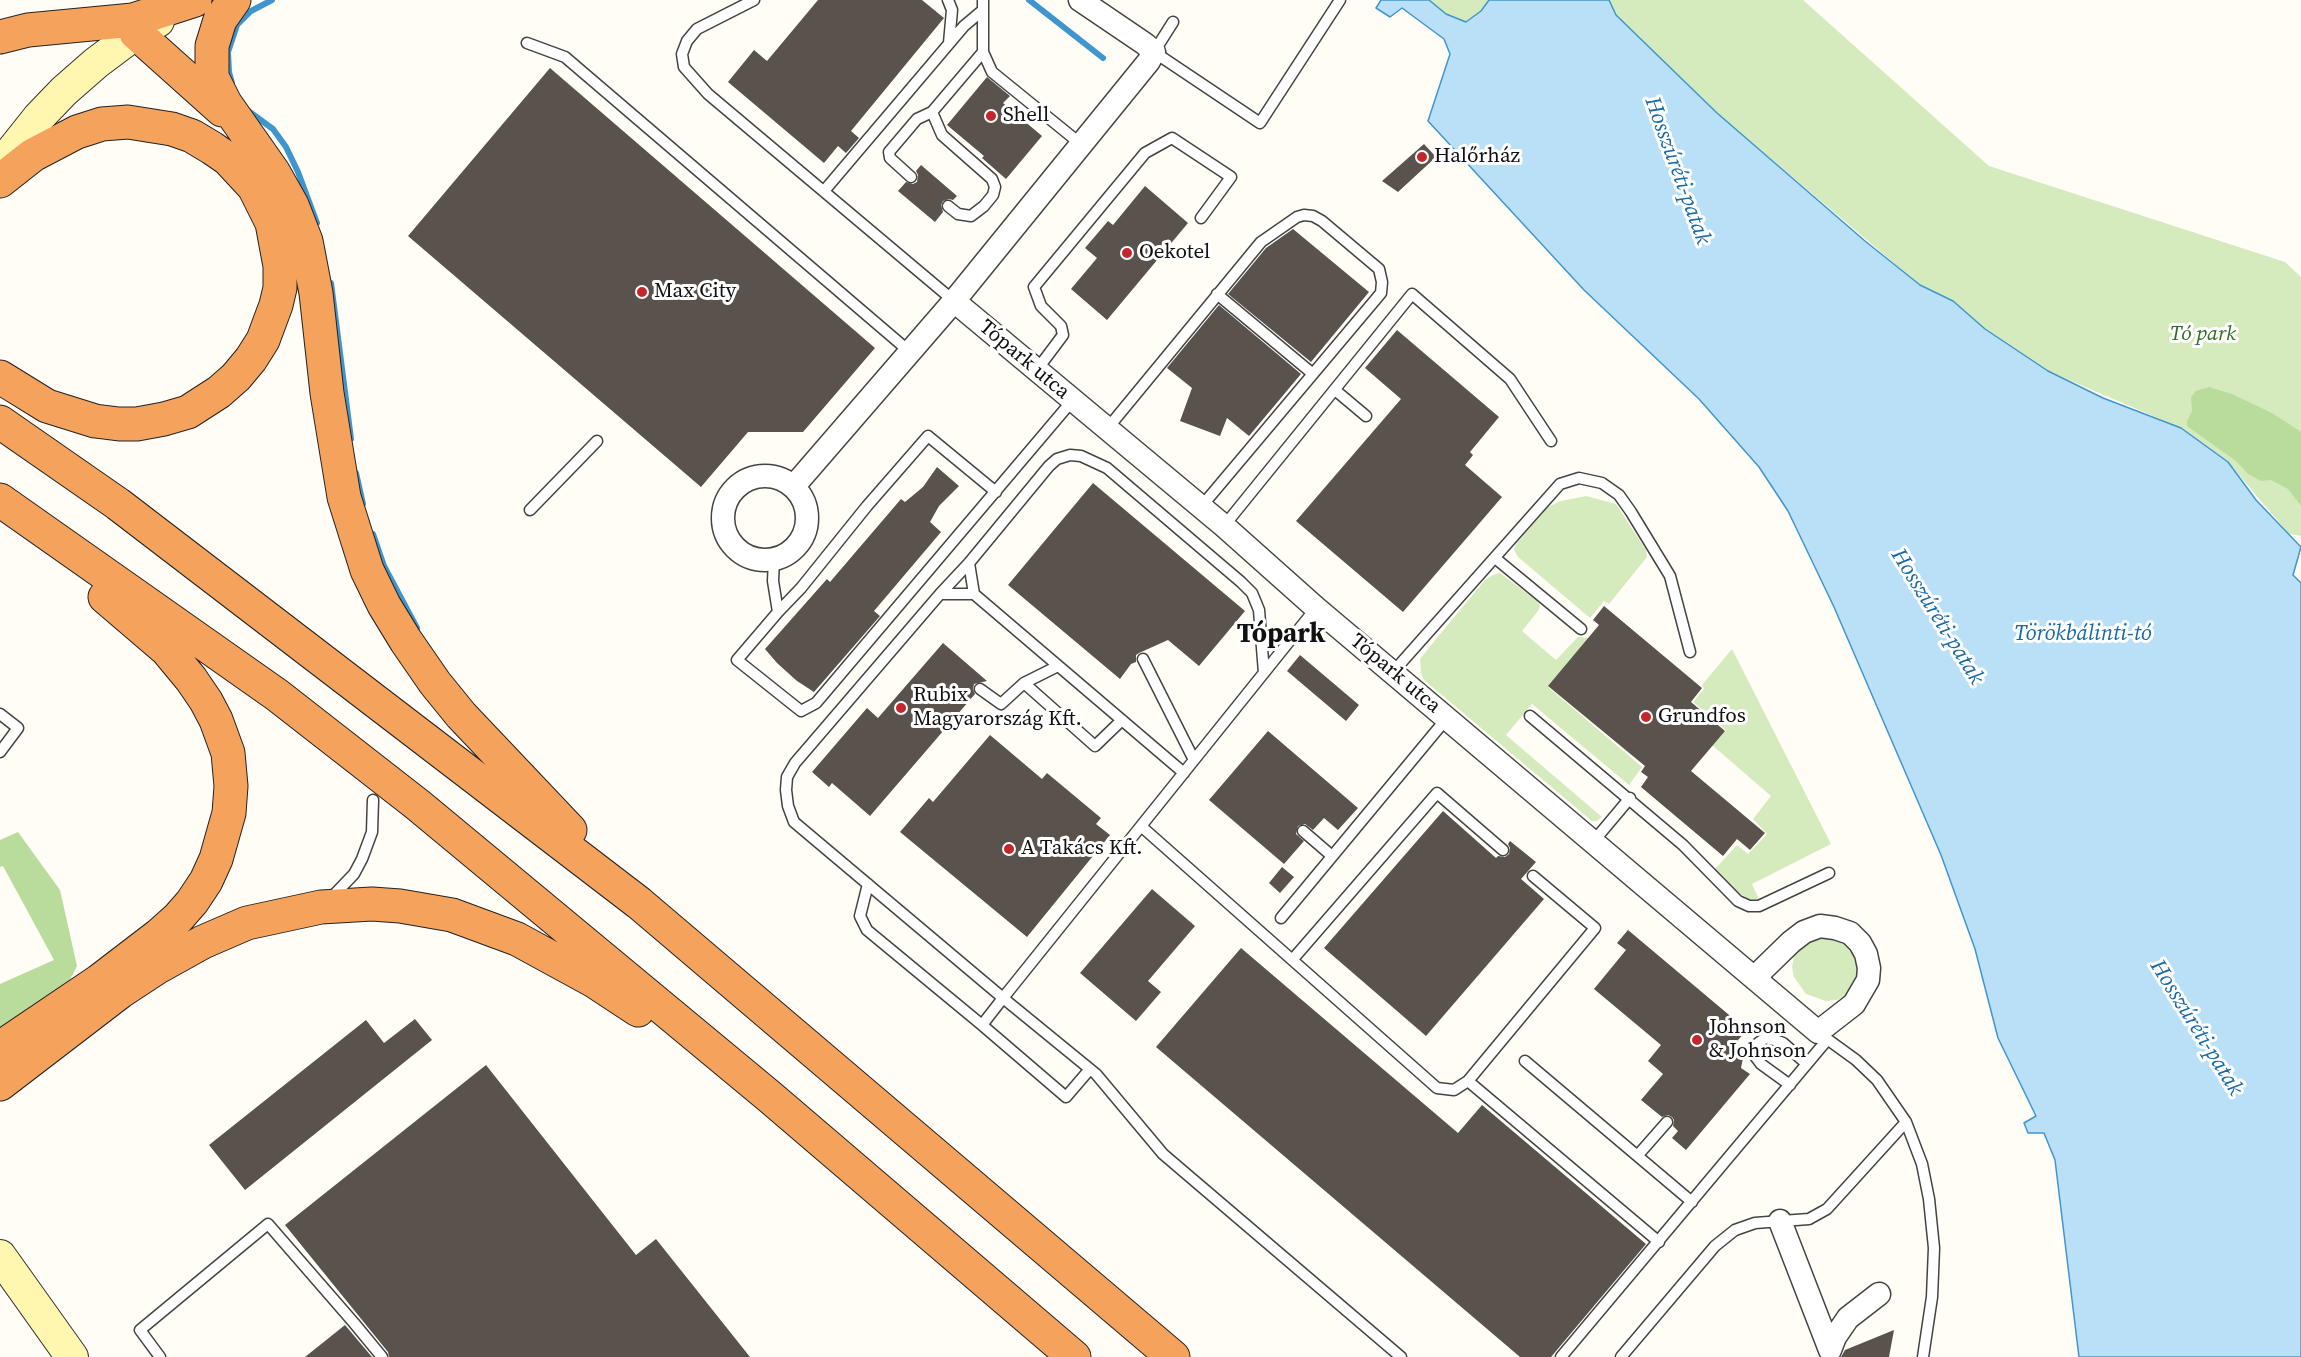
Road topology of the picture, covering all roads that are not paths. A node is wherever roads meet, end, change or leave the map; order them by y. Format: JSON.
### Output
{"nodes":[{"id":1,"x":196,"y":0,"type":"edge"},
{"id":2,"x":234,"y":0,"type":"edge"},
{"id":3,"x":754,"y":0,"type":"edge"},
{"id":4,"x":948,"y":0,"type":"edge"},
{"id":5,"x":1080,"y":0,"type":"edge"},
{"id":6,"x":1340,"y":0,"type":"edge"},
{"id":7,"x":983,"y":5,"type":"edge"},
{"id":8,"x":1173,"y":22,"type":"dead end"},
{"id":9,"x":136,"y":33,"type":"junction"},
{"id":10,"x":0,"y":36,"type":"edge"},
{"id":11,"x":527,"y":43,"type":"dead end"},
{"id":12,"x":948,"y":43,"type":"junction"},
{"id":13,"x":983,"y":52,"type":"junction"},
{"id":14,"x":1154,"y":52,"type":"junction"},
{"id":15,"x":932,"y":112,"type":"junction"},
{"id":16,"x":239,"y":125,"type":"junction"},
{"id":17,"x":1082,"y":145,"type":"junction"},
{"id":18,"x":0,"y":166,"type":"edge"},
{"id":19,"x":911,"y":177,"type":"dead end"},
{"id":20,"x":0,"y":180,"type":"edge"},
{"id":21,"x":824,"y":191,"type":"junction"},
{"id":22,"x":948,"y":206,"type":"dead end"},
{"id":23,"x":1201,"y":218,"type":"dead end"},
{"id":24,"x":1217,"y":294,"type":"junction"},
{"id":25,"x":954,"y":301,"type":"junction"},
{"id":26,"x":910,"y":351,"type":"junction"},
{"id":27,"x":1036,"y":371,"type":"junction"},
{"id":28,"x":1313,"y":375,"type":"junction"},
{"id":29,"x":0,"y":377,"type":"edge"},
{"id":30,"x":1335,"y":390,"type":"junction"},
{"id":31,"x":1072,"y":401,"type":"junction"},
{"id":32,"x":1366,"y":416,"type":"dead end"},
{"id":33,"x":0,"y":422,"type":"edge"},
{"id":34,"x":1107,"y":429,"type":"junction"},
{"id":35,"x":597,"y":441,"type":"dead end"},
{"id":36,"x":1551,"y":441,"type":"dead end"},
{"id":37,"x":794,"y":486,"type":"junction"},
{"id":38,"x":996,"y":492,"type":"junction"},
{"id":39,"x":0,"y":500,"type":"edge"},
{"id":40,"x":1201,"y":507,"type":"junction"},
{"id":41,"x":0,"y":509,"type":"edge"},
{"id":42,"x":530,"y":510,"type":"dead end"},
{"id":43,"x":1224,"y":526,"type":"junction"},
{"id":44,"x":1495,"y":558,"type":"junction"},
{"id":45,"x":774,"y":560,"type":"junction"},
{"id":46,"x":969,"y":563,"type":"junction"},
{"id":47,"x":940,"y":594,"type":"junction"},
{"id":48,"x":974,"y":594,"type":"junction"},
{"id":49,"x":1316,"y":608,"type":"junction"},
{"id":50,"x":778,"y":612,"type":"junction"},
{"id":51,"x":1581,"y":629,"type":"dead end"},
{"id":52,"x":1690,"y":652,"type":"dead end"},
{"id":53,"x":1143,"y":659,"type":"dead end"},
{"id":54,"x":1058,"y":666,"type":"junction"},
{"id":55,"x":1393,"y":672,"type":"junction"},
{"id":56,"x":1264,"y":673,"type":"junction"},
{"id":57,"x":1024,"y":683,"type":"junction"},
{"id":58,"x":980,"y":689,"type":"dead end"},
{"id":59,"x":0,"y":714,"type":"edge"},
{"id":60,"x":1530,"y":716,"type":"dead end"},
{"id":61,"x":1447,"y":718,"type":"junction"},
{"id":62,"x":1122,"y":720,"type":"junction"},
{"id":63,"x":0,"y":752,"type":"edge"},
{"id":64,"x":1194,"y":760,"type":"junction"},
{"id":65,"x":1184,"y":773,"type":"junction"},
{"id":66,"x":1630,"y":798,"type":"junction"},
{"id":67,"x":373,"y":800,"type":"dead end"},
{"id":68,"x":1142,"y":827,"type":"junction"},
{"id":69,"x":1303,"y":831,"type":"dead end"},
{"id":70,"x":1593,"y":842,"type":"junction"},
{"id":71,"x":1503,"y":850,"type":"dead end"},
{"id":72,"x":1332,"y":856,"type":"junction"},
{"id":73,"x":1829,"y":873,"type":"dead end"},
{"id":74,"x":1533,"y":876,"type":"dead end"},
{"id":75,"x":868,"y":885,"type":"junction"},
{"id":76,"x":639,"y":903,"type":"junction"},
{"id":77,"x":321,"y":907,"type":"junction"},
{"id":78,"x":1281,"y":918,"type":"dead end"},
{"id":79,"x":1293,"y":959,"type":"junction"},
{"id":80,"x":1754,"y":978,"type":"junction"},
{"id":81,"x":1004,"y":998,"type":"junction"},
{"id":82,"x":982,"y":1025,"type":"junction"},
{"id":83,"x":1823,"y":1036,"type":"junction"},
{"id":84,"x":0,"y":1048,"type":"edge"},
{"id":85,"x":1525,"y":1061,"type":"dead end"},
{"id":86,"x":1807,"y":1064,"type":"junction"},
{"id":87,"x":1090,"y":1069,"type":"junction"},
{"id":88,"x":1468,"y":1081,"type":"junction"},
{"id":89,"x":0,"y":1084,"type":"edge"},
{"id":90,"x":1790,"y":1085,"type":"junction"},
{"id":91,"x":770,"y":1097,"type":"junction"},
{"id":92,"x":1667,"y":1122,"type":"dead end"},
{"id":93,"x":1906,"y":1122,"type":"junction"},
{"id":94,"x":1638,"y":1155,"type":"junction"},
{"id":95,"x":1692,"y":1202,"type":"junction"},
{"id":96,"x":1780,"y":1221,"type":"junction"},
{"id":97,"x":1659,"y":1242,"type":"junction"},
{"id":98,"x":0,"y":1256,"type":"edge"},
{"id":99,"x":1879,"y":1294,"type":"dead end"},
{"id":100,"x":72,"y":1357,"type":"edge"},
{"id":101,"x":160,"y":1357,"type":"edge"},
{"id":102,"x":382,"y":1357,"type":"edge"},
{"id":103,"x":1074,"y":1357,"type":"edge"},
{"id":104,"x":1173,"y":1357,"type":"edge"},
{"id":105,"x":1401,"y":1357,"type":"edge"},
{"id":106,"x":1561,"y":1357,"type":"edge"},
{"id":107,"x":1621,"y":1357,"type":"edge"},
{"id":108,"x":1923,"y":1357,"type":"edge"}],
"edges":[{"from":1,"to":9,"type":"main road"},
{"from":1,"to":10,"type":"highway"},
{"from":2,"to":16,"type":"highway"},
{"from":3,"to":21,"type":"lane"},
{"from":4,"to":12,"type":"lane"},
{"from":5,"to":14,"type":"street"},
{"from":6,"to":14,"type":"lane"},
{"from":7,"to":12,"type":"lane"},
{"from":7,"to":13,"type":"lane"},
{"from":8,"to":14,"type":"lane"},
{"from":9,"to":16,"type":"highway"},
{"from":9,"to":18,"type":"main road"},
{"from":11,"to":26,"type":"lane"},
{"from":12,"to":21,"type":"lane"},
{"from":13,"to":15,"type":"lane"},
{"from":13,"to":17,"type":"lane"},
{"from":14,"to":17,"type":"street"},
{"from":15,"to":19,"type":"lane"},
{"from":15,"to":22,"type":"lane"},
{"from":16,"to":76,"type":"highway"},
{"from":17,"to":25,"type":"street"},
{"from":20,"to":29,"type":"highway"},
{"from":21,"to":25,"type":"lane"},
{"from":23,"to":27,"type":"lane"},
{"from":24,"to":28,"type":"lane"},
{"from":24,"to":28,"type":"lane"},
{"from":24,"to":34,"type":"lane"},
{"from":25,"to":26,"type":"street"},
{"from":25,"to":27,"type":"street","name":"Tópark utca"},
{"from":26,"to":37,"type":"street"},
{"from":27,"to":31,"type":"street","name":"Tópark utca"},
{"from":28,"to":40,"type":"lane"},
{"from":30,"to":32,"type":"lane"},
{"from":30,"to":36,"type":"lane"},
{"from":30,"to":43,"type":"lane"},
{"from":31,"to":34,"type":"street","name":"Tópark utca"},
{"from":31,"to":38,"type":"lane"},
{"from":33,"to":76,"type":"highway"},
{"from":34,"to":40,"type":"street","name":"Tópark utca"},
{"from":35,"to":42,"type":"lane"},
{"from":37,"to":45,"type":"street"},
{"from":37,"to":45,"type":"street"},
{"from":38,"to":50,"type":"lane"},
{"from":38,"to":50,"type":"lane"},
{"from":39,"to":91,"type":"highway"},
{"from":40,"to":43,"type":"street","name":"Tópark utca"},
{"from":41,"to":84,"type":"highway"},
{"from":43,"to":49,"type":"street","name":"Tópark utca"},
{"from":44,"to":51,"type":"lane"},
{"from":44,"to":52,"type":"lane"},
{"from":44,"to":55,"type":"lane"},
{"from":45,"to":50,"type":"lane"},
{"from":46,"to":47,"type":"lane"},
{"from":46,"to":48,"type":"lane"},
{"from":46,"to":56,"type":"lane"},
{"from":47,"to":48,"type":"lane"},
{"from":47,"to":75,"type":"lane"},
{"from":48,"to":54,"type":"lane"},
{"from":49,"to":55,"type":"street","name":"Tópark utca"},
{"from":49,"to":56,"type":"lane"},
{"from":53,"to":64,"type":"lane"},
{"from":54,"to":57,"type":"lane"},
{"from":54,"to":62,"type":"lane"},
{"from":55,"to":61,"type":"street","name":"Tópark utca"},
{"from":56,"to":64,"type":"lane"},
{"from":57,"to":58,"type":"lane"},
{"from":57,"to":62,"type":"lane"},
{"from":59,"to":63,"type":"lane"},
{"from":60,"to":66,"type":"lane"},
{"from":61,"to":70,"type":"street","name":"Tópark utca"},
{"from":61,"to":72,"type":"lane"},
{"from":62,"to":65,"type":"lane"},
{"from":64,"to":65,"type":"lane"},
{"from":65,"to":68,"type":"lane"},
{"from":66,"to":70,"type":"lane"},
{"from":66,"to":73,"type":"lane"},
{"from":67,"to":77,"type":"lane"},
{"from":68,"to":79,"type":"lane"},
{"from":68,"to":81,"type":"lane"},
{"from":69,"to":72,"type":"lane"},
{"from":70,"to":80,"type":"street","name":"Tópark utca"},
{"from":71,"to":79,"type":"lane"},
{"from":72,"to":78,"type":"lane"},
{"from":74,"to":88,"type":"lane"},
{"from":75,"to":81,"type":"lane"},
{"from":75,"to":82,"type":"lane"},
{"from":76,"to":104,"type":"highway"},
{"from":77,"to":89,"type":"highway"},
{"from":77,"to":91,"type":"highway"},
{"from":79,"to":88,"type":"lane"},
{"from":80,"to":83,"type":"street","name":"Tópark utca"},
{"from":80,"to":83,"type":"street"},
{"from":81,"to":82,"type":"lane"},
{"from":81,"to":87,"type":"lane"},
{"from":82,"to":87,"type":"lane"},
{"from":83,"to":86,"type":"lane"},
{"from":83,"to":93,"type":"lane"},
{"from":85,"to":94,"type":"lane"},
{"from":86,"to":90,"type":"lane"},
{"from":86,"to":90,"type":"lane"},
{"from":87,"to":105,"type":"lane"},
{"from":88,"to":97,"type":"lane"},
{"from":90,"to":95,"type":"lane"},
{"from":91,"to":103,"type":"highway"},
{"from":92,"to":94,"type":"lane"},
{"from":93,"to":96,"type":"lane"},
{"from":93,"to":108,"type":"lane"},
{"from":94,"to":95,"type":"lane"},
{"from":95,"to":97,"type":"lane"},
{"from":96,"to":99,"type":"street"},
{"from":96,"to":107,"type":"lane"},
{"from":97,"to":106,"type":"lane"},
{"from":98,"to":100,"type":"main road"},
{"from":101,"to":102,"type":"lane"}]}
